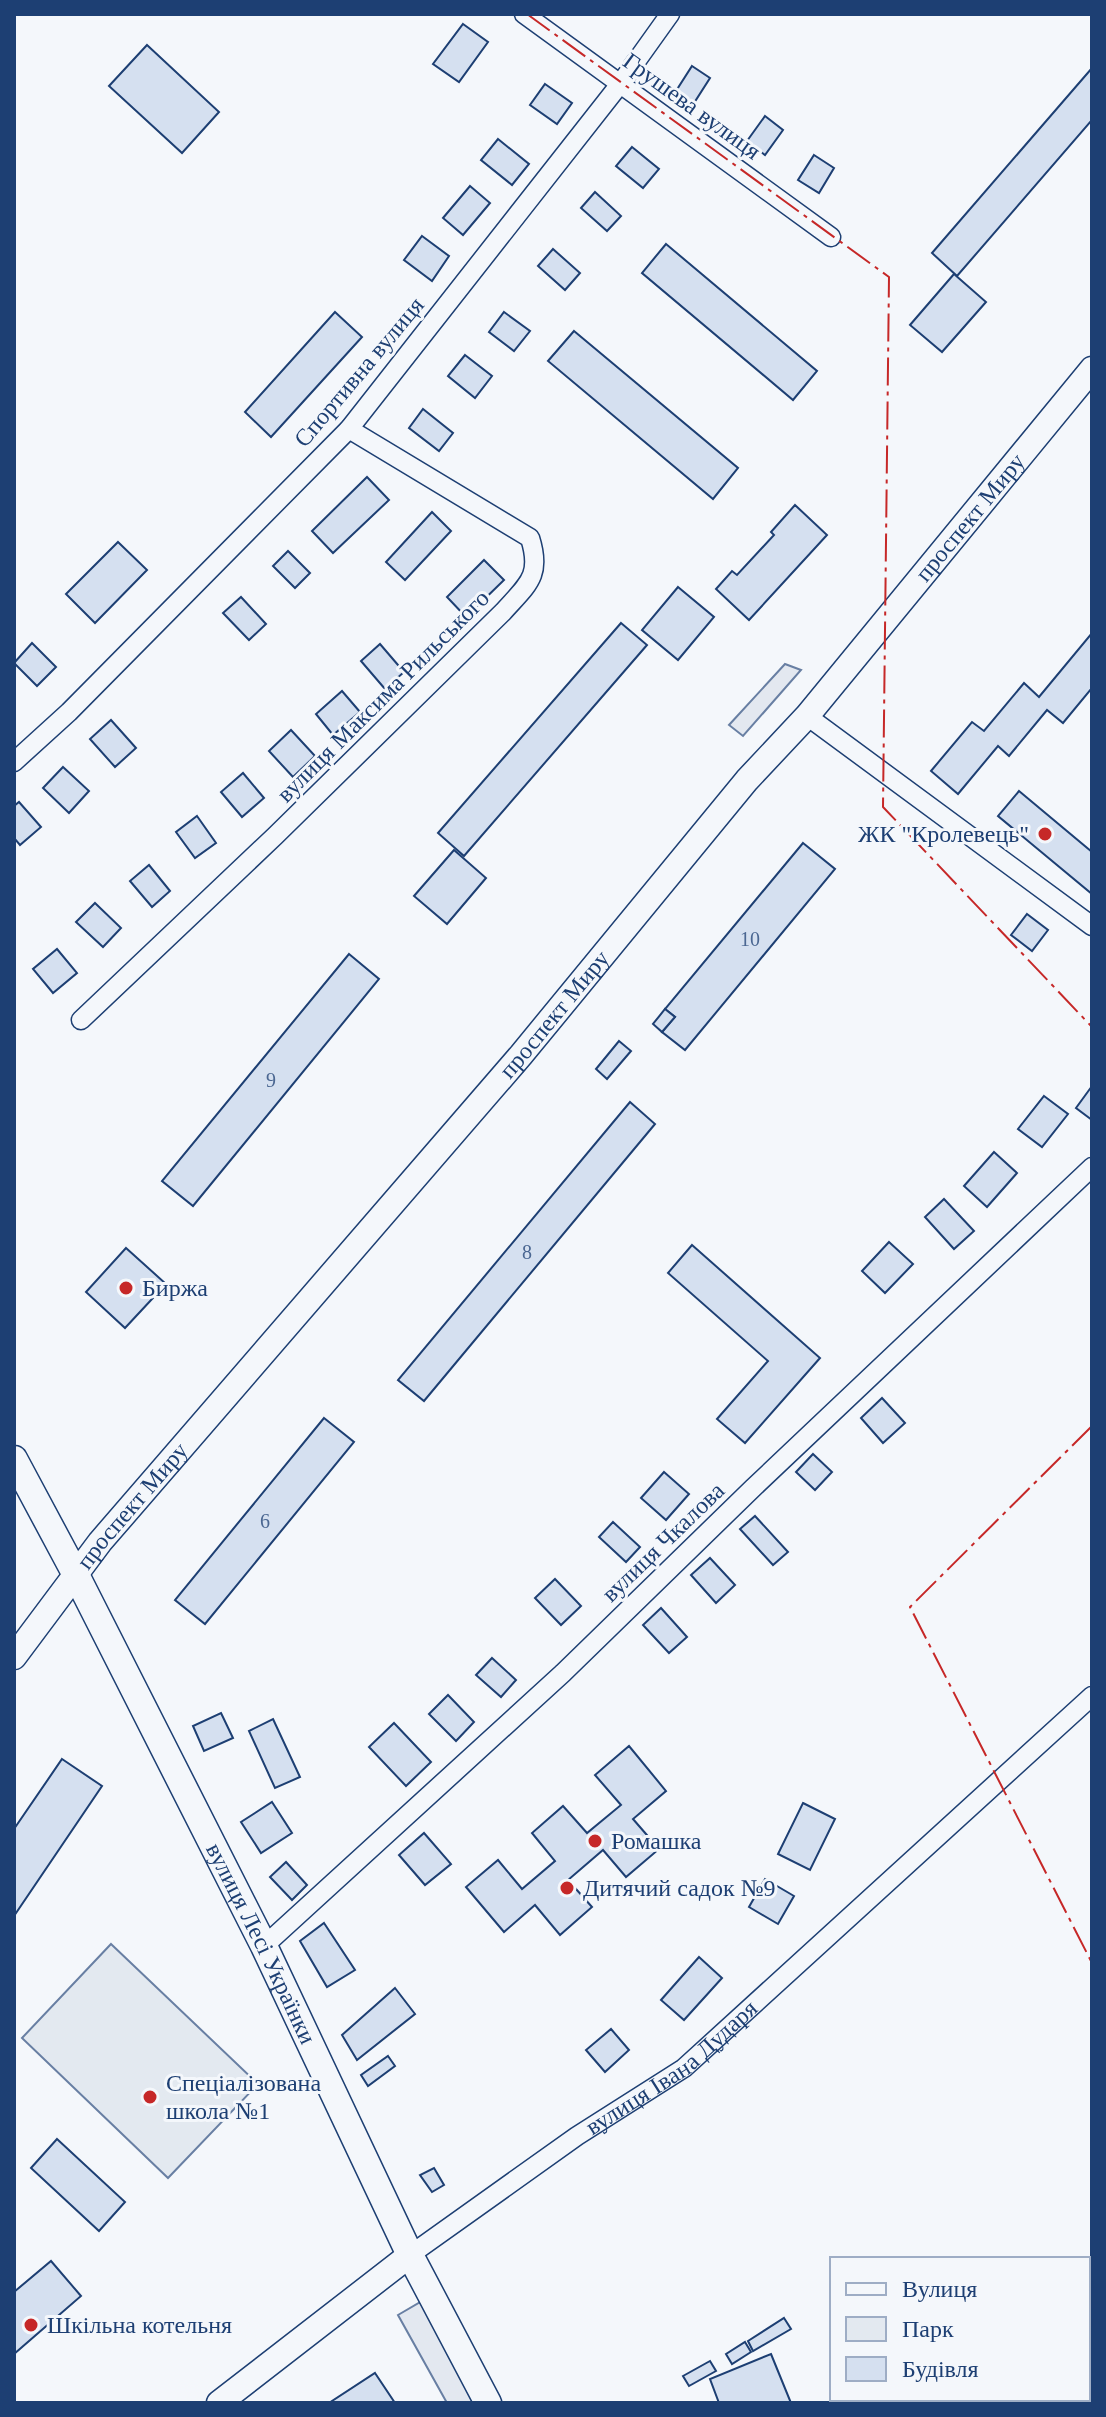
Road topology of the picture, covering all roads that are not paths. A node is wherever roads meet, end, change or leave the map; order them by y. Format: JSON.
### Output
{"nodes":[{"id":1,"x":524,"y":14,"type":"edge"},
{"id":2,"x":670,"y":14,"type":"edge"},
{"id":3,"x":620,"y":84,"type":"junction"},
{"id":4,"x":831,"y":237,"type":"dead end"},
{"id":5,"x":1092,"y":369,"type":"edge"},
{"id":6,"x":349,"y":429,"type":"junction"},
{"id":7,"x":807,"y":716,"type":"junction"},
{"id":8,"x":14,"y":762,"type":"edge"},
{"id":9,"x":1092,"y":926,"type":"edge"},
{"id":10,"x":81,"y":1020,"type":"dead end"},
{"id":11,"x":1092,"y":1167,"type":"edge"},
{"id":12,"x":14,"y":1459,"type":"edge"},
{"id":13,"x":75,"y":1573,"type":"junction"},
{"id":14,"x":14,"y":1657,"type":"edge"},
{"id":15,"x":1092,"y":1696,"type":"edge"},
{"id":16,"x":264,"y":1946,"type":"junction"},
{"id":17,"x":410,"y":2255,"type":"junction"},
{"id":18,"x":219,"y":2403,"type":"edge"},
{"id":19,"x":488,"y":2403,"type":"edge"}],
"edges":[{"from":1,"to":3,"type":"street","name":"Грушева вулиця"},
{"from":2,"to":3,"type":"street","name":"Спортивна вулиця"},
{"from":3,"to":4,"type":"street","name":"Грушева вулиця"},
{"from":3,"to":6,"type":"street","name":"Спортивна вулиця"},
{"from":5,"to":7,"type":"street","name":"проспект Миру"},
{"from":6,"to":8,"type":"street","name":"Спортивна вулиця"},
{"from":6,"to":10,"type":"street","name":"вулиця Максима Рильського"},
{"from":7,"to":9,"type":"street"},
{"from":7,"to":13,"type":"street","name":"проспект Миру"},
{"from":11,"to":16,"type":"street","name":"вулиця Чкалова"},
{"from":12,"to":13,"type":"main road","name":"вулиця Лесі Українки"},
{"from":13,"to":14,"type":"street","name":"проспект Миру"},
{"from":13,"to":16,"type":"main road","name":"вулиця Лесі Українки"},
{"from":15,"to":17,"type":"street","name":"вулиця Івана Дударя"},
{"from":16,"to":17,"type":"main road","name":"вулиця Лесі Українки"},
{"from":17,"to":18,"type":"street","name":"вулиця Івана Дударя"},
{"from":17,"to":19,"type":"main road","name":"вулиця Лесі Українки"}]}
